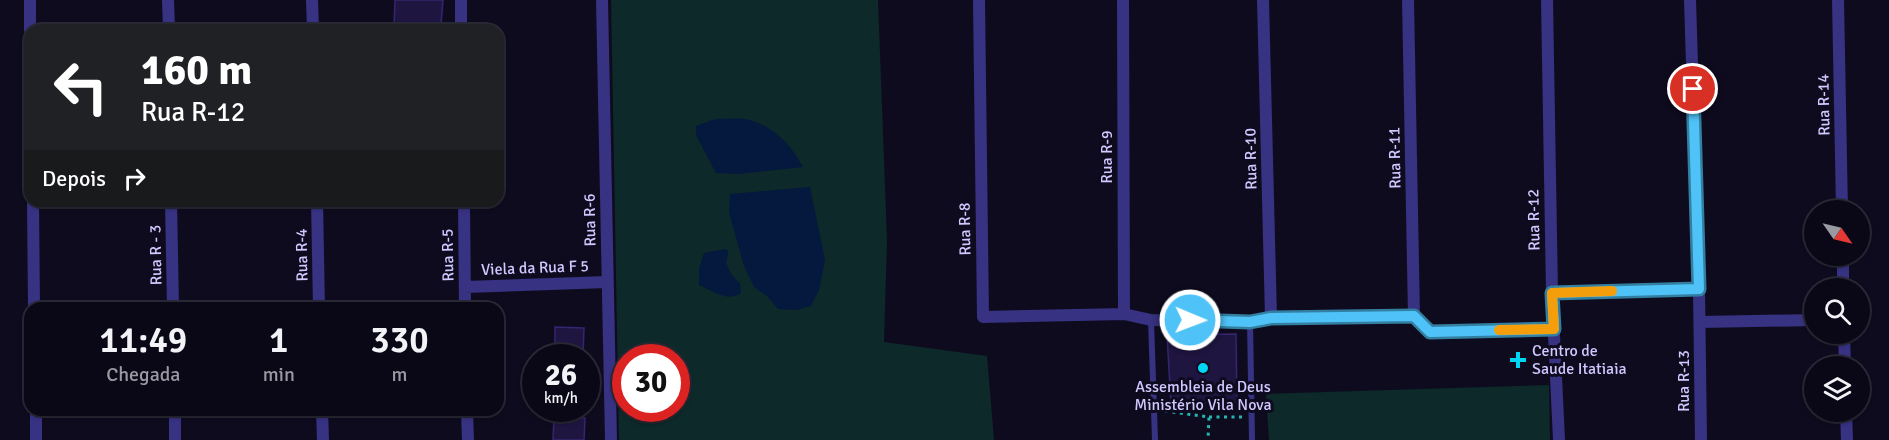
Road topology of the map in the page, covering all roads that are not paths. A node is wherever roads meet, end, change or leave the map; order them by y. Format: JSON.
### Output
{"nodes":[{"id":1,"x":30,"y":0,"type":"edge"},
{"id":2,"x":168,"y":0,"type":"edge"},
{"id":3,"x":312,"y":0,"type":"edge"},
{"id":4,"x":461,"y":0,"type":"edge"},
{"id":5,"x":602,"y":0,"type":"edge"},
{"id":6,"x":979,"y":0,"type":"edge"},
{"id":7,"x":1124,"y":0,"type":"edge"},
{"id":8,"x":1263,"y":0,"type":"edge"},
{"id":9,"x":1408,"y":0,"type":"edge"},
{"id":10,"x":1547,"y":0,"type":"edge"},
{"id":11,"x":1690,"y":0,"type":"edge"},
{"id":12,"x":1838,"y":0,"type":"edge"},
{"id":13,"x":30,"y":24,"type":"edge"},
{"id":14,"x":169,"y":24,"type":"edge"},
{"id":15,"x":313,"y":24,"type":"edge"},
{"id":16,"x":461,"y":24,"type":"edge"},
{"id":17,"x":1842,"y":200,"type":"edge"},
{"id":18,"x":33,"y":207,"type":"edge"},
{"id":19,"x":171,"y":207,"type":"edge"},
{"id":20,"x":317,"y":207,"type":"edge"},
{"id":21,"x":464,"y":207,"type":"edge"},
{"id":22,"x":607,"y":282,"type":"junction"},
{"id":23,"x":465,"y":287,"type":"junction"},
{"id":24,"x":1699,"y":289,"type":"junction"},
{"id":25,"x":1552,"y":293,"type":"junction"},
{"id":26,"x":34,"y":302,"type":"edge"},
{"id":27,"x":173,"y":302,"type":"edge"},
{"id":28,"x":319,"y":302,"type":"edge"},
{"id":29,"x":465,"y":302,"type":"edge"},
{"id":30,"x":1124,"y":314,"type":"junction"},
{"id":31,"x":1414,"y":316,"type":"junction"},
{"id":32,"x":1271,"y":318,"type":"junction"},
{"id":33,"x":1151,"y":320,"type":"junction"},
{"id":34,"x":1804,"y":320,"type":"edge"},
{"id":35,"x":1250,"y":322,"type":"junction"},
{"id":36,"x":1700,"y":322,"type":"junction"},
{"id":37,"x":1554,"y":329,"type":"junction"},
{"id":38,"x":36,"y":416,"type":"edge"},
{"id":39,"x":175,"y":416,"type":"edge"},
{"id":40,"x":322,"y":416,"type":"edge"},
{"id":41,"x":467,"y":416,"type":"edge"},
{"id":42,"x":1846,"y":422,"type":"edge"},
{"id":43,"x":36,"y":440,"type":"edge"},
{"id":44,"x":175,"y":440,"type":"edge"},
{"id":45,"x":322,"y":440,"type":"edge"},
{"id":46,"x":468,"y":440,"type":"edge"},
{"id":47,"x":611,"y":440,"type":"edge"},
{"id":48,"x":1155,"y":440,"type":"edge"},
{"id":49,"x":1252,"y":440,"type":"edge"},
{"id":50,"x":1559,"y":440,"type":"edge"},
{"id":51,"x":1701,"y":440,"type":"edge"},
{"id":52,"x":1847,"y":440,"type":"edge"}],
"edges":[{"from":1,"to":13,"type":"street"},
{"from":2,"to":14,"type":"street"},
{"from":3,"to":15,"type":"street"},
{"from":4,"to":16,"type":"street"},
{"from":5,"to":22,"type":"street","name":"Rua R-6"},
{"from":6,"to":30,"type":"street","name":"Rua R-8"},
{"from":7,"to":30,"type":"street","name":"Rua R-9"},
{"from":8,"to":32,"type":"street","name":"Rua R-10"},
{"from":9,"to":31,"type":"street","name":"Rua R-11"},
{"from":10,"to":25,"type":"street","name":"Rua R-12"},
{"from":11,"to":24,"type":"street","name":"Rua R-13"},
{"from":12,"to":17,"type":"street","name":"Rua R-14"},
{"from":18,"to":26,"type":"street"},
{"from":19,"to":27,"type":"street","name":"Rua R - 3"},
{"from":20,"to":28,"type":"street","name":"Rua R-4"},
{"from":21,"to":23,"type":"street","name":"Rua R-5"},
{"from":22,"to":23,"type":"street","name":"Viela da Rua F 5"},
{"from":22,"to":47,"type":"street","name":"Rua R-6"},
{"from":23,"to":29,"type":"street","name":"Rua R-5"},
{"from":24,"to":25,"type":"street"},
{"from":24,"to":36,"type":"street","name":"Rua R-13"},
{"from":25,"to":37,"type":"street","name":"Rua R-12"},
{"from":30,"to":33,"type":"street"},
{"from":31,"to":32,"type":"street"},
{"from":31,"to":37,"type":"street"},
{"from":32,"to":35,"type":"street"},
{"from":33,"to":35,"type":"street"},
{"from":33,"to":48,"type":"lane"},
{"from":34,"to":36,"type":"street"},
{"from":35,"to":49,"type":"lane"},
{"from":36,"to":51,"type":"street","name":"Rua R-13"},
{"from":37,"to":50,"type":"street","name":"Rua R-12"},
{"from":38,"to":43,"type":"street"},
{"from":39,"to":44,"type":"street"},
{"from":40,"to":45,"type":"street"},
{"from":41,"to":46,"type":"street"},
{"from":42,"to":52,"type":"street"}]}
